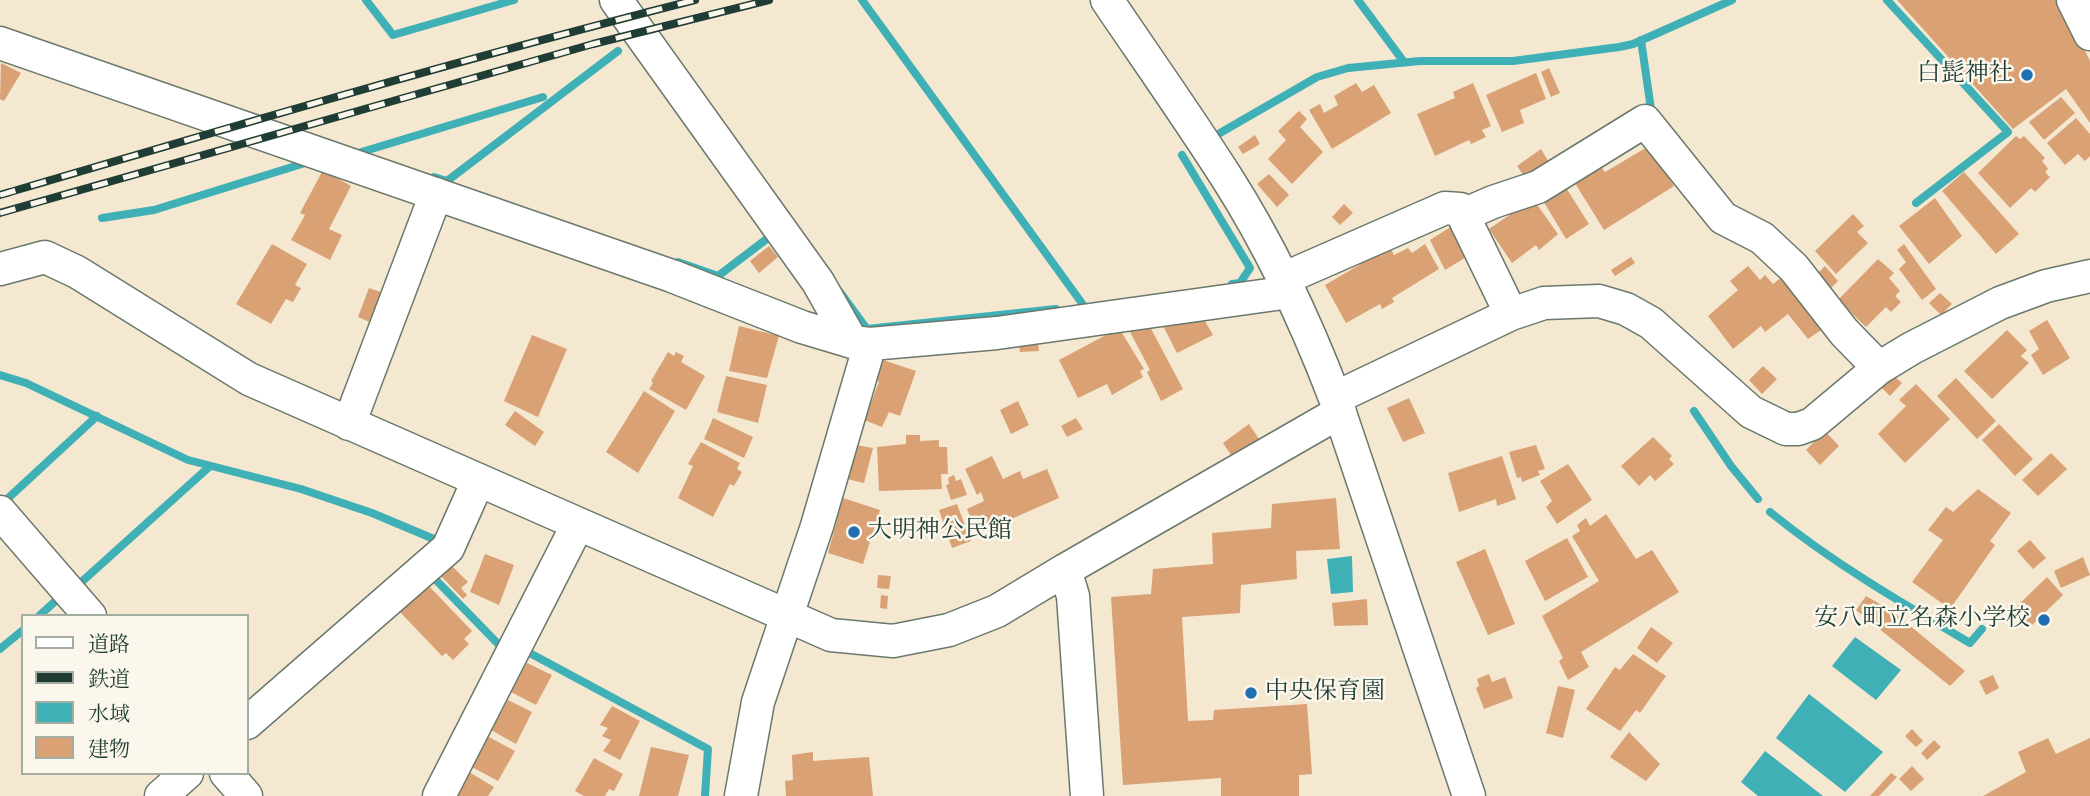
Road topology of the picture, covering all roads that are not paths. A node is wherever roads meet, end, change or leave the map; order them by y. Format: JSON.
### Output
{"nodes":[{"id":1,"x":616,"y":0,"type":"edge"},
{"id":2,"x":1107,"y":0,"type":"edge"},
{"id":3,"x":2073,"y":0,"type":"edge"},
{"id":4,"x":2090,"y":34,"type":"edge"},
{"id":5,"x":0,"y":43,"type":"edge"},
{"id":6,"x":436,"y":194,"type":"junction"},
{"id":7,"x":1463,"y":215,"type":"junction"},
{"id":8,"x":0,"y":269,"type":"edge"},
{"id":9,"x":2090,"y":276,"type":"edge"},
{"id":10,"x":1287,"y":285,"type":"junction"},
{"id":11,"x":1511,"y":314,"type":"junction"},
{"id":12,"x":861,"y":343,"type":"junction"},
{"id":13,"x":1879,"y":368,"type":"junction"},
{"id":14,"x":1338,"y":405,"type":"junction"},
{"id":15,"x":349,"y":424,"type":"junction"},
{"id":16,"x":478,"y":481,"type":"junction"},
{"id":17,"x":0,"y":512,"type":"edge"},
{"id":18,"x":578,"y":524,"type":"junction"},
{"id":19,"x":1065,"y":570,"type":"junction"},
{"id":20,"x":88,"y":614,"type":"edge"},
{"id":21,"x":786,"y":616,"type":"junction"},
{"id":22,"x":248,"y":722,"type":"edge"},
{"id":23,"x":185,"y":775,"type":"edge"},
{"id":24,"x":228,"y":775,"type":"edge"},
{"id":25,"x":162,"y":796,"type":"edge"},
{"id":26,"x":246,"y":796,"type":"edge"},
{"id":27,"x":439,"y":796,"type":"edge"},
{"id":28,"x":741,"y":796,"type":"edge"},
{"id":29,"x":1087,"y":796,"type":"edge"},
{"id":30,"x":1469,"y":796,"type":"edge"}],
"edges":[{"from":1,"to":12,"type":"street"},
{"from":2,"to":10,"type":"street"},
{"from":3,"to":4,"type":"street"},
{"from":5,"to":6,"type":"street"},
{"from":6,"to":12,"type":"street"},
{"from":6,"to":15,"type":"street"},
{"from":7,"to":10,"type":"street"},
{"from":7,"to":11,"type":"street"},
{"from":7,"to":13,"type":"street"},
{"from":8,"to":15,"type":"street"},
{"from":9,"to":13,"type":"street"},
{"from":10,"to":12,"type":"street"},
{"from":10,"to":14,"type":"street"},
{"from":11,"to":13,"type":"street"},
{"from":11,"to":14,"type":"street"},
{"from":12,"to":21,"type":"street"},
{"from":14,"to":19,"type":"street"},
{"from":14,"to":30,"type":"street"},
{"from":15,"to":16,"type":"street"},
{"from":16,"to":18,"type":"street"},
{"from":16,"to":22,"type":"street"},
{"from":17,"to":20,"type":"street"},
{"from":18,"to":21,"type":"street"},
{"from":18,"to":27,"type":"street"},
{"from":19,"to":21,"type":"street"},
{"from":19,"to":29,"type":"street"},
{"from":21,"to":28,"type":"street"},
{"from":23,"to":25,"type":"street"},
{"from":24,"to":26,"type":"street"}]}
